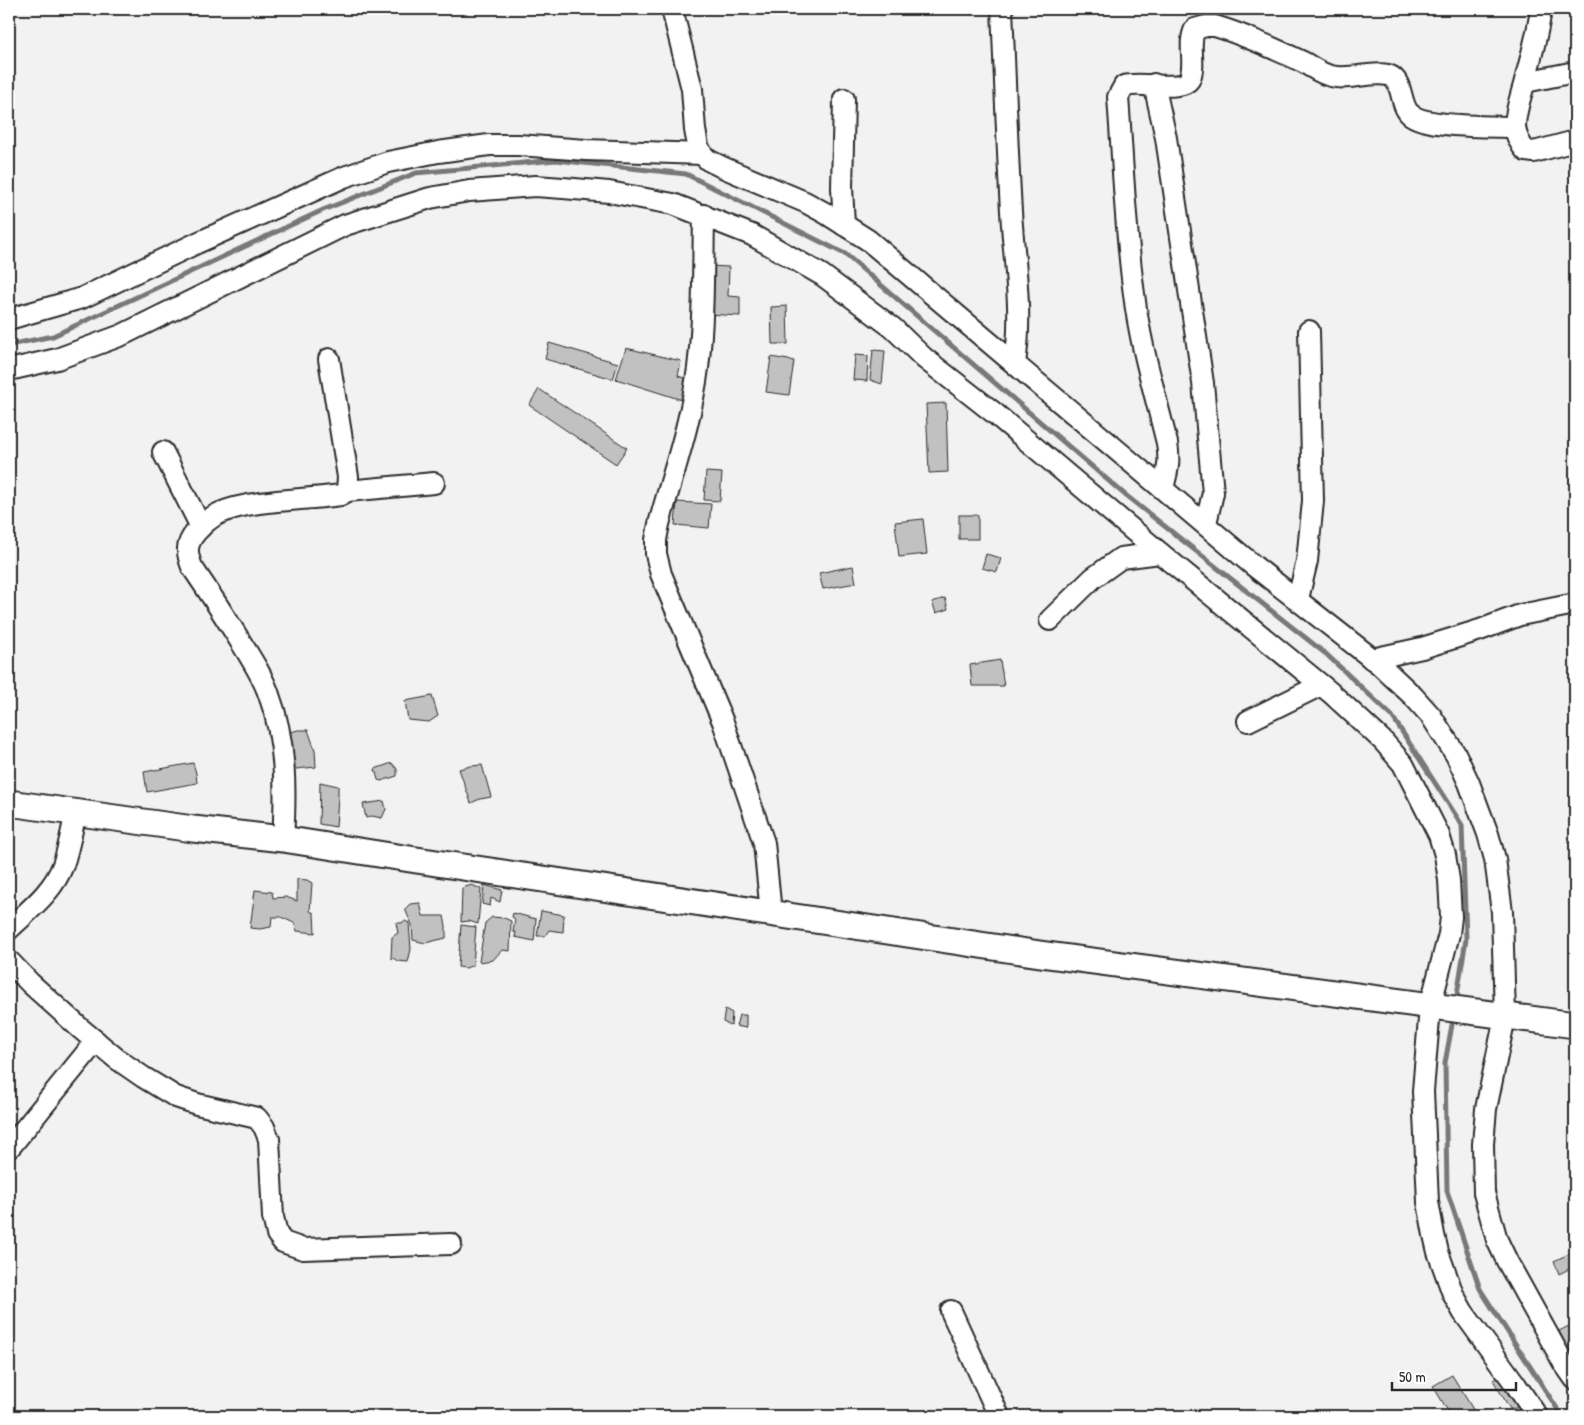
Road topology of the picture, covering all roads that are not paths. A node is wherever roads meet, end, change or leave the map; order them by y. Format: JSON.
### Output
{"nodes":[{"id":1,"x":672,"y":9,"type":"edge"},
{"id":2,"x":1002,"y":9,"type":"edge"},
{"id":3,"x":1541,"y":9,"type":"edge"},
{"id":4,"x":1575,"y":72,"type":"edge"},
{"id":5,"x":1525,"y":82,"type":"junction"},
{"id":6,"x":1154,"y":84,"type":"junction"},
{"id":7,"x":844,"y":99,"type":"dead end"},
{"id":8,"x":1515,"y":127,"type":"junction"},
{"id":9,"x":1575,"y":141,"type":"edge"},
{"id":10,"x":702,"y":154,"type":"junction"},
{"id":11,"x":704,"y":215,"type":"junction"},
{"id":12,"x":844,"y":225,"type":"junction"},
{"id":13,"x":9,"y":319,"type":"edge"},
{"id":14,"x":1309,"y":330,"type":"dead end"},
{"id":15,"x":329,"y":359,"type":"dead end"},
{"id":16,"x":1014,"y":363,"type":"junction"},
{"id":17,"x":9,"y":370,"type":"edge"},
{"id":18,"x":163,"y":452,"type":"dead end"},
{"id":19,"x":434,"y":483,"type":"dead end"},
{"id":20,"x":1163,"y":488,"type":"junction"},
{"id":21,"x":348,"y":491,"type":"junction"},
{"id":22,"x":1206,"y":523,"type":"junction"},
{"id":23,"x":201,"y":527,"type":"junction"},
{"id":24,"x":1160,"y":553,"type":"junction"},
{"id":25,"x":1298,"y":599,"type":"junction"},
{"id":26,"x":1575,"y":604,"type":"edge"},
{"id":27,"x":1050,"y":620,"type":"dead end"},
{"id":28,"x":1372,"y":659,"type":"junction"},
{"id":29,"x":1321,"y":685,"type":"junction"},
{"id":30,"x":1248,"y":720,"type":"dead end"},
{"id":31,"x":9,"y":803,"type":"edge"},
{"id":32,"x":76,"y":812,"type":"junction"},
{"id":33,"x":283,"y":839,"type":"junction"},
{"id":34,"x":771,"y":914,"type":"junction"},
{"id":35,"x":9,"y":929,"type":"edge"},
{"id":36,"x":9,"y":962,"type":"edge"},
{"id":37,"x":1440,"y":1008,"type":"junction"},
{"id":38,"x":1505,"y":1017,"type":"junction"},
{"id":39,"x":1575,"y":1025,"type":"edge"},
{"id":40,"x":96,"y":1041,"type":"junction"},
{"id":41,"x":10,"y":1147,"type":"edge"},
{"id":42,"x":451,"y":1244,"type":"dead end"},
{"id":43,"x":951,"y":1312,"type":"dead end"},
{"id":44,"x":1575,"y":1379,"type":"edge"},
{"id":45,"x":999,"y":1416,"type":"edge"},
{"id":46,"x":1537,"y":1416,"type":"edge"}],
"edges":[{"from":1,"to":10,"type":"street"},
{"from":2,"to":16,"type":"street"},
{"from":3,"to":5,"type":"street"},
{"from":4,"to":5,"type":"street"},
{"from":5,"to":8,"type":"street"},
{"from":6,"to":8,"type":"street"},
{"from":6,"to":20,"type":"street"},
{"from":6,"to":22,"type":"street"},
{"from":7,"to":12,"type":"street"},
{"from":8,"to":9,"type":"street"},
{"from":10,"to":12,"type":"street"},
{"from":10,"to":13,"type":"street"},
{"from":11,"to":17,"type":"street"},
{"from":11,"to":24,"type":"street"},
{"from":11,"to":34,"type":"street"},
{"from":12,"to":16,"type":"street"},
{"from":14,"to":25,"type":"street"},
{"from":15,"to":21,"type":"street"},
{"from":16,"to":20,"type":"street"},
{"from":18,"to":23,"type":"street"},
{"from":19,"to":21,"type":"street"},
{"from":20,"to":22,"type":"street"},
{"from":21,"to":23,"type":"street"},
{"from":22,"to":25,"type":"street"},
{"from":23,"to":33,"type":"street"},
{"from":24,"to":27,"type":"street"},
{"from":24,"to":29,"type":"street"},
{"from":25,"to":28,"type":"street"},
{"from":26,"to":28,"type":"street"},
{"from":28,"to":38,"type":"street"},
{"from":29,"to":30,"type":"street"},
{"from":29,"to":37,"type":"street"},
{"from":31,"to":32,"type":"main road"},
{"from":32,"to":33,"type":"main road"},
{"from":32,"to":35,"type":"street"},
{"from":33,"to":34,"type":"main road"},
{"from":34,"to":37,"type":"main road"},
{"from":36,"to":40,"type":"street"},
{"from":37,"to":38,"type":"main road"},
{"from":37,"to":46,"type":"street"},
{"from":38,"to":39,"type":"main road"},
{"from":38,"to":44,"type":"street"},
{"from":40,"to":41,"type":"street"},
{"from":40,"to":42,"type":"street"},
{"from":43,"to":45,"type":"street"}]}
